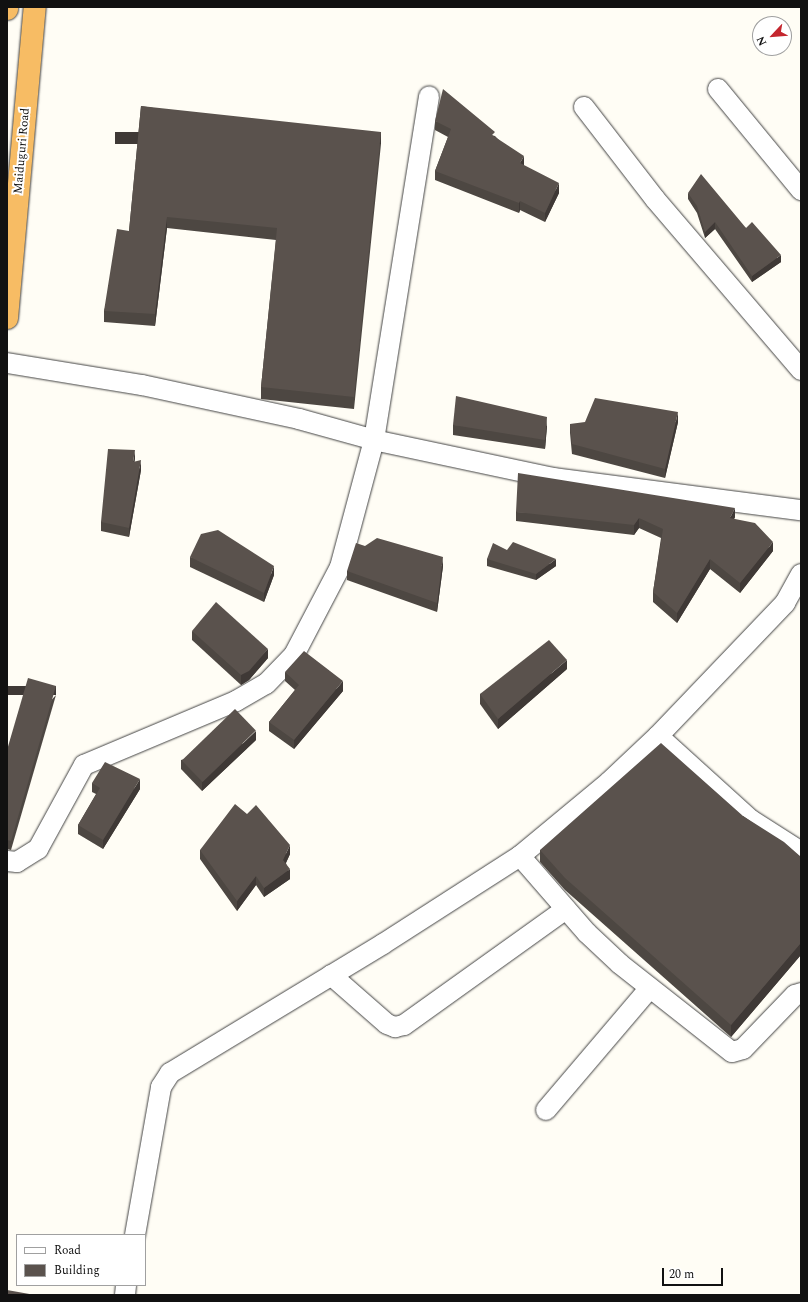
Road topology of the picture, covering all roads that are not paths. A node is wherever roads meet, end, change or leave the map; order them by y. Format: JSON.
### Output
{"nodes":[{"id":1,"x":35,"y":7,"type":"edge"},
{"id":2,"x":718,"y":89,"type":"dead end"},
{"id":3,"x":429,"y":96,"type":"dead end"},
{"id":4,"x":584,"y":107,"type":"dead end"},
{"id":5,"x":801,"y":190,"type":"edge"},
{"id":6,"x":7,"y":318,"type":"edge"},
{"id":7,"x":7,"y":363,"type":"edge"},
{"id":8,"x":801,"y":370,"type":"edge"},
{"id":9,"x":374,"y":440,"type":"junction"},
{"id":10,"x":801,"y":510,"type":"edge"},
{"id":11,"x":801,"y":574,"type":"edge"},
{"id":12,"x":658,"y":736,"type":"junction"},
{"id":13,"x":801,"y":852,"type":"edge"},
{"id":14,"x":520,"y":856,"type":"junction"},
{"id":15,"x":7,"y":861,"type":"edge"},
{"id":16,"x":566,"y":909,"type":"junction"},
{"id":17,"x":331,"y":975,"type":"junction"},
{"id":18,"x":650,"y":988,"type":"junction"},
{"id":19,"x":801,"y":993,"type":"edge"},
{"id":20,"x":546,"y":1110,"type":"dead end"},
{"id":21,"x":135,"y":1234,"type":"edge"}],
"edges":[{"from":1,"to":6,"type":"highway","name":"Maiduguri Road"},
{"from":2,"to":5,"type":"street"},
{"from":3,"to":9,"type":"street"},
{"from":4,"to":8,"type":"street"},
{"from":7,"to":9,"type":"street"},
{"from":9,"to":10,"type":"street"},
{"from":9,"to":15,"type":"street"},
{"from":11,"to":12,"type":"street"},
{"from":12,"to":13,"type":"street"},
{"from":12,"to":14,"type":"street"},
{"from":14,"to":16,"type":"street"},
{"from":14,"to":17,"type":"street"},
{"from":16,"to":17,"type":"street"},
{"from":16,"to":18,"type":"street"},
{"from":17,"to":21,"type":"street"},
{"from":18,"to":19,"type":"street"},
{"from":18,"to":20,"type":"street"}]}
